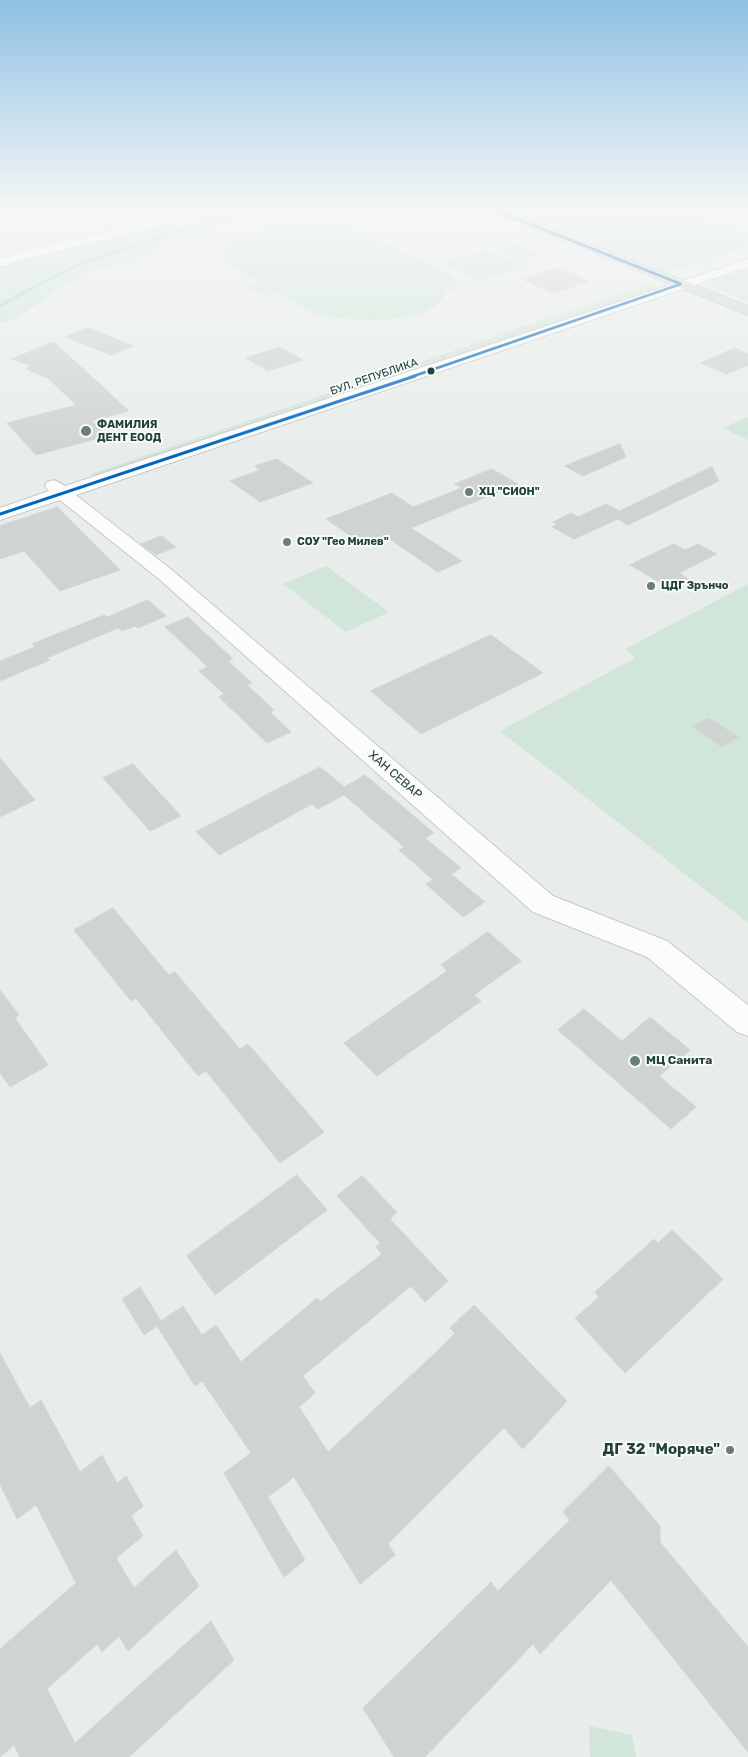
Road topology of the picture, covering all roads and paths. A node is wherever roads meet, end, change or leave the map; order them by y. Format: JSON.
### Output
{"nodes":[{"id":1,"x":645,"y":291,"type":"edge"},
{"id":2,"x":699,"y":291,"type":"edge"},
{"id":3,"x":748,"y":311,"type":"edge"},
{"id":4,"x":58,"y":490,"type":"junction"},
{"id":5,"x":0,"y":504,"type":"edge"},
{"id":6,"x":0,"y":514,"type":"edge"},
{"id":7,"x":748,"y":1023,"type":"edge"}],
"edges":[{"from":1,"to":4,"type":"street","name":"БУЛ. РЕПУБЛИКА"},
{"from":2,"to":3,"type":"main road"},
{"from":4,"to":5,"type":"street","name":"БУЛ. РЕПУБЛИКА"},
{"from":4,"to":6,"type":"street","name":"БУЛ. РЕПУБЛИКА"},
{"from":4,"to":7,"type":"street","name":"ХАН СЕВАР"}]}
